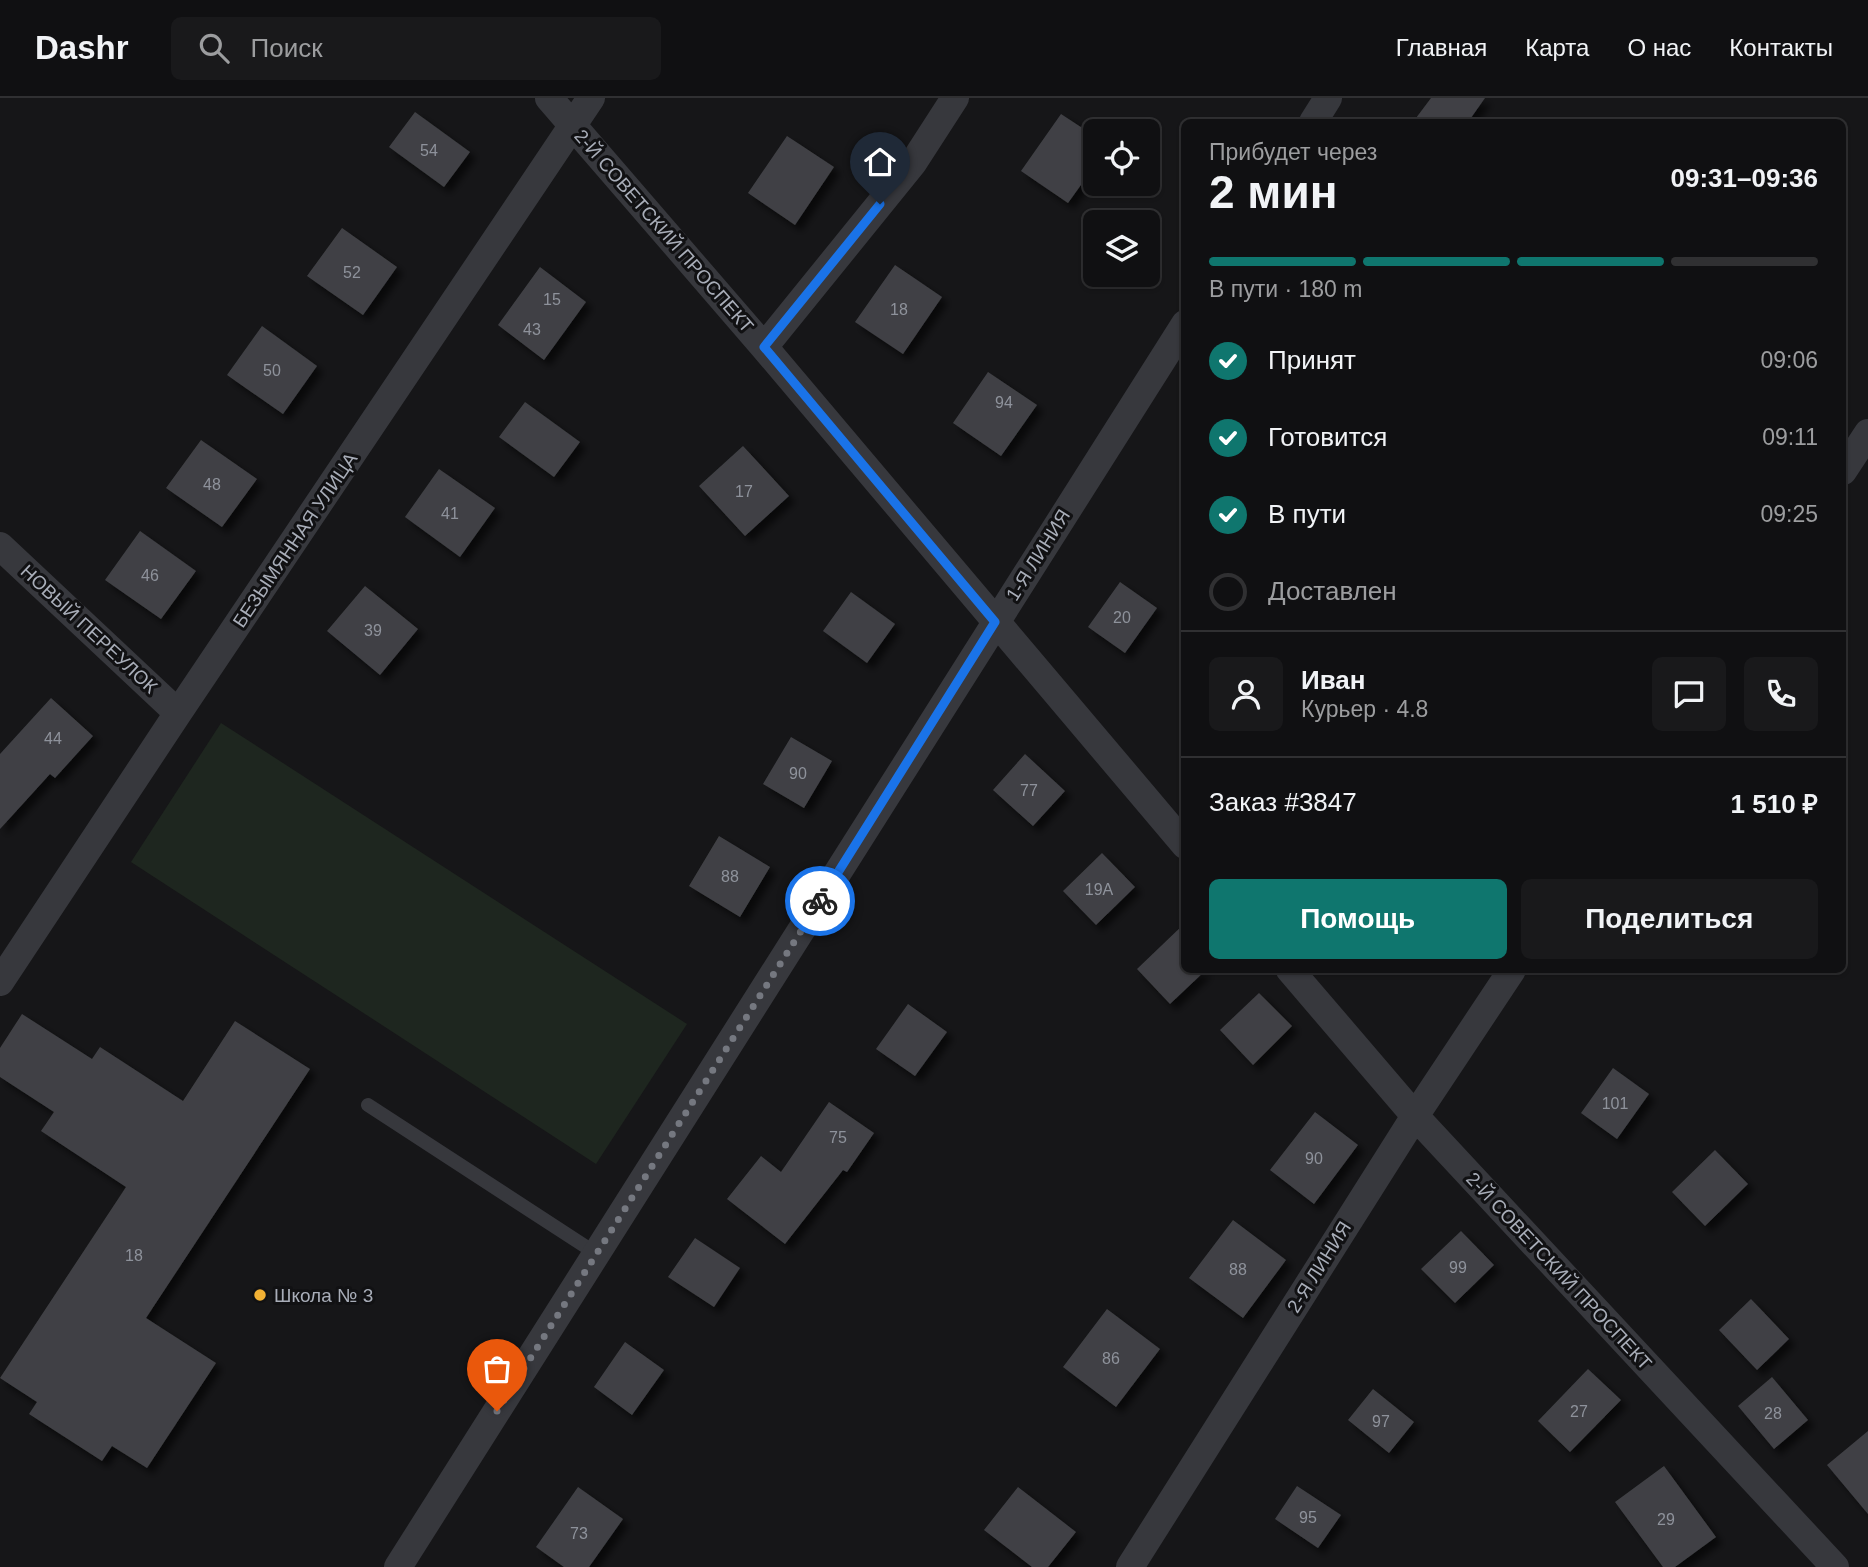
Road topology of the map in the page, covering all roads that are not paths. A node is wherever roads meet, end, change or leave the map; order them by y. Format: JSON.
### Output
{"nodes":[{"id":1,"x":549,"y":98,"type":"edge"},
{"id":2,"x":591,"y":98,"type":"edge"},
{"id":3,"x":955,"y":98,"type":"edge"},
{"id":4,"x":1328,"y":98,"type":"edge"},
{"id":5,"x":1315,"y":119,"type":"edge"},
{"id":6,"x":573,"y":126,"type":"junction"},
{"id":7,"x":1181,"y":330,"type":"edge"},
{"id":8,"x":764,"y":347,"type":"junction"},
{"id":9,"x":1868,"y":433,"type":"edge"},
{"id":10,"x":1846,"y":466,"type":"edge"},
{"id":11,"x":0,"y":546,"type":"edge"},
{"id":12,"x":995,"y":622,"type":"junction"},
{"id":13,"x":178,"y":713,"type":"junction"},
{"id":14,"x":1181,"y":840,"type":"edge"},
{"id":15,"x":1293,"y":973,"type":"edge"},
{"id":16,"x":1510,"y":973,"type":"edge"},
{"id":17,"x":0,"y":982,"type":"edge"},
{"id":18,"x":368,"y":1105,"type":"dead end"},
{"id":19,"x":1415,"y":1116,"type":"junction"},
{"id":20,"x":597,"y":1254,"type":"junction"},
{"id":21,"x":398,"y":1567,"type":"edge"},
{"id":22,"x":1130,"y":1567,"type":"edge"},
{"id":23,"x":1835,"y":1567,"type":"edge"}],
"edges":[{"from":1,"to":6,"type":"street","name":"2-Й СОВЕТСКИЙ ПРОСПЕКТ"},
{"from":2,"to":6,"type":"street","name":"БЕЗЫМЯННАЯ УЛИЦА"},
{"from":3,"to":8,"type":"street"},
{"from":4,"to":5,"type":"street"},
{"from":6,"to":8,"type":"street","name":"2-Й СОВЕТСКИЙ ПРОСПЕКТ"},
{"from":6,"to":13,"type":"street","name":"БЕЗЫМЯННАЯ УЛИЦА"},
{"from":7,"to":12,"type":"street","name":"1-Я ЛИНИЯ"},
{"from":8,"to":12,"type":"street","name":"2-Й СОВЕТСКИЙ ПРОСПЕКТ"},
{"from":9,"to":10,"type":"street"},
{"from":11,"to":13,"type":"street","name":"НОВЫЙ ПЕРЕУЛОК"},
{"from":12,"to":14,"type":"street","name":"2-Й СОВЕТСКИЙ ПРОСПЕКТ"},
{"from":12,"to":20,"type":"street","name":"1-Я ЛИНИЯ"},
{"from":13,"to":17,"type":"street","name":"БЕЗЫМЯННАЯ УЛИЦА"},
{"from":15,"to":19,"type":"street","name":"2-Й СОВЕТСКИЙ ПРОСПЕКТ"},
{"from":16,"to":19,"type":"street","name":"2-Я ЛИНИЯ"},
{"from":18,"to":20,"type":"lane"},
{"from":19,"to":22,"type":"street","name":"2-Я ЛИНИЯ"},
{"from":19,"to":23,"type":"street","name":"2-Й СОВЕТСКИЙ ПРОСПЕКТ"},
{"from":20,"to":21,"type":"street","name":"1-Я ЛИНИЯ"}]}
